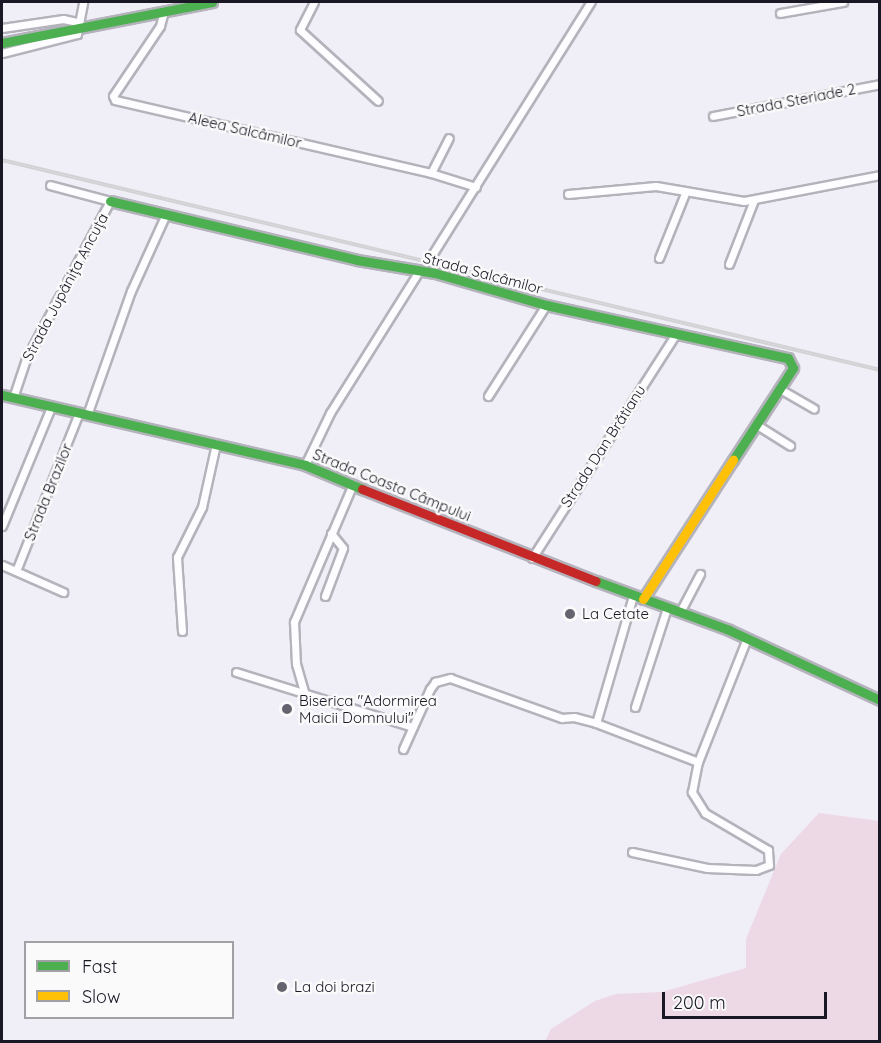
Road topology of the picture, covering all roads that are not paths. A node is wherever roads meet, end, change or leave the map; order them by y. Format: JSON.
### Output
{"nodes":[{"id":1,"x":83,"y":2,"type":"edge"},
{"id":2,"x":212,"y":2,"type":"edge"},
{"id":3,"x":314,"y":2,"type":"edge"},
{"id":4,"x":591,"y":2,"type":"edge"},
{"id":5,"x":843,"y":2,"type":"edge"},
{"id":6,"x":193,"y":4,"type":"edge"},
{"id":7,"x":168,"y":8,"type":"edge"},
{"id":8,"x":780,"y":13,"type":"dead end"},
{"id":9,"x":78,"y":25,"type":"junction"},
{"id":10,"x":2,"y":28,"type":"edge"},
{"id":11,"x":2,"y":43,"type":"edge"},
{"id":12,"x":2,"y":54,"type":"edge"},
{"id":13,"x":879,"y":84,"type":"edge"},
{"id":14,"x":378,"y":101,"type":"dead end"},
{"id":15,"x":713,"y":116,"type":"dead end"},
{"id":16,"x":449,"y":138,"type":"dead end"},
{"id":17,"x":431,"y":173,"type":"junction"},
{"id":18,"x":879,"y":175,"type":"edge"},
{"id":19,"x":50,"y":185,"type":"dead end"},
{"id":20,"x":476,"y":187,"type":"junction"},
{"id":21,"x":686,"y":191,"type":"junction"},
{"id":22,"x":568,"y":194,"type":"dead end"},
{"id":23,"x":754,"y":200,"type":"junction"},
{"id":24,"x":110,"y":201,"type":"junction"},
{"id":25,"x":166,"y":214,"type":"junction"},
{"id":26,"x":432,"y":255,"type":"dead end"},
{"id":27,"x":659,"y":258,"type":"dead end"},
{"id":28,"x":729,"y":264,"type":"dead end"},
{"id":29,"x":419,"y":271,"type":"junction"},
{"id":30,"x":546,"y":305,"type":"junction"},
{"id":31,"x":676,"y":334,"type":"junction"},
{"id":32,"x":780,"y":389,"type":"junction"},
{"id":33,"x":2,"y":395,"type":"edge"},
{"id":34,"x":488,"y":396,"type":"dead end"},
{"id":35,"x":13,"y":398,"type":"junction"},
{"id":36,"x":51,"y":407,"type":"junction"},
{"id":37,"x":814,"y":409,"type":"dead end"},
{"id":38,"x":83,"y":414,"type":"junction"},
{"id":39,"x":757,"y":425,"type":"junction"},
{"id":40,"x":216,"y":444,"type":"junction"},
{"id":41,"x":790,"y":446,"type":"dead end"},
{"id":42,"x":306,"y":465,"type":"junction"},
{"id":43,"x":353,"y":484,"type":"junction"},
{"id":44,"x":2,"y":526,"type":"edge"},
{"id":45,"x":331,"y":533,"type":"junction"},
{"id":46,"x":532,"y":558,"type":"junction"},
{"id":47,"x":2,"y":565,"type":"edge"},
{"id":48,"x":16,"y":571,"type":"junction"},
{"id":49,"x":700,"y":574,"type":"dead end"},
{"id":50,"x":63,"y":592,"type":"dead end"},
{"id":51,"x":633,"y":596,"type":"junction"},
{"id":52,"x":325,"y":597,"type":"dead end"},
{"id":53,"x":643,"y":599,"type":"junction"},
{"id":54,"x":667,"y":608,"type":"junction"},
{"id":55,"x":680,"y":612,"type":"junction"},
{"id":56,"x":182,"y":631,"type":"dead end"},
{"id":57,"x":747,"y":638,"type":"junction"},
{"id":58,"x":236,"y":672,"type":"dead end"},
{"id":59,"x":306,"y":695,"type":"junction"},
{"id":60,"x":879,"y":700,"type":"edge"},
{"id":61,"x":635,"y":707,"type":"dead end"},
{"id":62,"x":596,"y":723,"type":"junction"},
{"id":63,"x":413,"y":727,"type":"junction"},
{"id":64,"x":403,"y":750,"type":"dead end"},
{"id":65,"x":698,"y":762,"type":"junction"},
{"id":66,"x":632,"y":852,"type":"dead end"}],
"edges":[{"from":1,"to":9,"type":"street"},
{"from":2,"to":6,"type":"street"},
{"from":3,"to":14,"type":"street"},
{"from":4,"to":20,"type":"street"},
{"from":5,"to":8,"type":"street"},
{"from":6,"to":7,"type":"street"},
{"from":7,"to":9,"type":"street"},
{"from":7,"to":17,"type":"street","name":"Aleea Salcâmilor"},
{"from":9,"to":10,"type":"street"},
{"from":9,"to":11,"type":"street"},
{"from":9,"to":12,"type":"street"},
{"from":13,"to":15,"type":"street","name":"Strada Steriade 2"},
{"from":16,"to":17,"type":"street"},
{"from":17,"to":20,"type":"street","name":"Aleea Salcâmilor"},
{"from":18,"to":23,"type":"street"},
{"from":19,"to":24,"type":"street","name":"Strada Jupânița Ancuța"},
{"from":20,"to":26,"type":"street"},
{"from":21,"to":22,"type":"street"},
{"from":21,"to":23,"type":"street"},
{"from":21,"to":27,"type":"street"},
{"from":23,"to":28,"type":"street"},
{"from":24,"to":25,"type":"street","name":"Strada Salcâmilor"},
{"from":24,"to":35,"type":"street","name":"Strada Jupânița Ancuța"},
{"from":25,"to":29,"type":"street","name":"Strada Salcâmilor"},
{"from":25,"to":38,"type":"street"},
{"from":29,"to":30,"type":"street","name":"Strada Salcâmilor"},
{"from":29,"to":42,"type":"street"},
{"from":30,"to":31,"type":"street","name":"Strada Salcâmilor"},
{"from":30,"to":34,"type":"street"},
{"from":31,"to":32,"type":"street","name":"Strada Salcâmilor"},
{"from":31,"to":46,"type":"street","name":"Strada Dan Brătianu"},
{"from":32,"to":37,"type":"street"},
{"from":32,"to":39,"type":"street"},
{"from":33,"to":35,"type":"street","name":"Strada Coasta Câmpului"},
{"from":35,"to":36,"type":"street","name":"Strada Coasta Câmpului"},
{"from":36,"to":38,"type":"street","name":"Strada Coasta Câmpului"},
{"from":36,"to":44,"type":"street"},
{"from":38,"to":40,"type":"street","name":"Strada Coasta Câmpului"},
{"from":38,"to":48,"type":"street","name":"Strada Brazilor"},
{"from":39,"to":41,"type":"street"},
{"from":39,"to":53,"type":"street"},
{"from":40,"to":42,"type":"street","name":"Strada Coasta Câmpului"},
{"from":40,"to":56,"type":"street"},
{"from":42,"to":43,"type":"street","name":"Strada Coasta Câmpului"},
{"from":43,"to":45,"type":"street"},
{"from":43,"to":46,"type":"street","name":"Strada Coasta Câmpului"},
{"from":45,"to":52,"type":"street"},
{"from":45,"to":59,"type":"street"},
{"from":46,"to":51,"type":"street","name":"Strada Coasta Câmpului"},
{"from":47,"to":48,"type":"street"},
{"from":48,"to":50,"type":"street"},
{"from":49,"to":55,"type":"street"},
{"from":51,"to":53,"type":"street","name":"Strada Coasta Câmpului"},
{"from":51,"to":62,"type":"street"},
{"from":53,"to":54,"type":"street","name":"Strada Coasta Câmpului"},
{"from":54,"to":55,"type":"street","name":"Strada Coasta Câmpului"},
{"from":54,"to":61,"type":"street"},
{"from":55,"to":57,"type":"street","name":"Strada Coasta Câmpului"},
{"from":57,"to":60,"type":"street","name":"Strada Coasta Câmpului"},
{"from":57,"to":65,"type":"street"},
{"from":58,"to":59,"type":"street"},
{"from":59,"to":63,"type":"street"},
{"from":62,"to":63,"type":"street"},
{"from":62,"to":65,"type":"street"},
{"from":63,"to":64,"type":"street"},
{"from":65,"to":66,"type":"street"}]}
